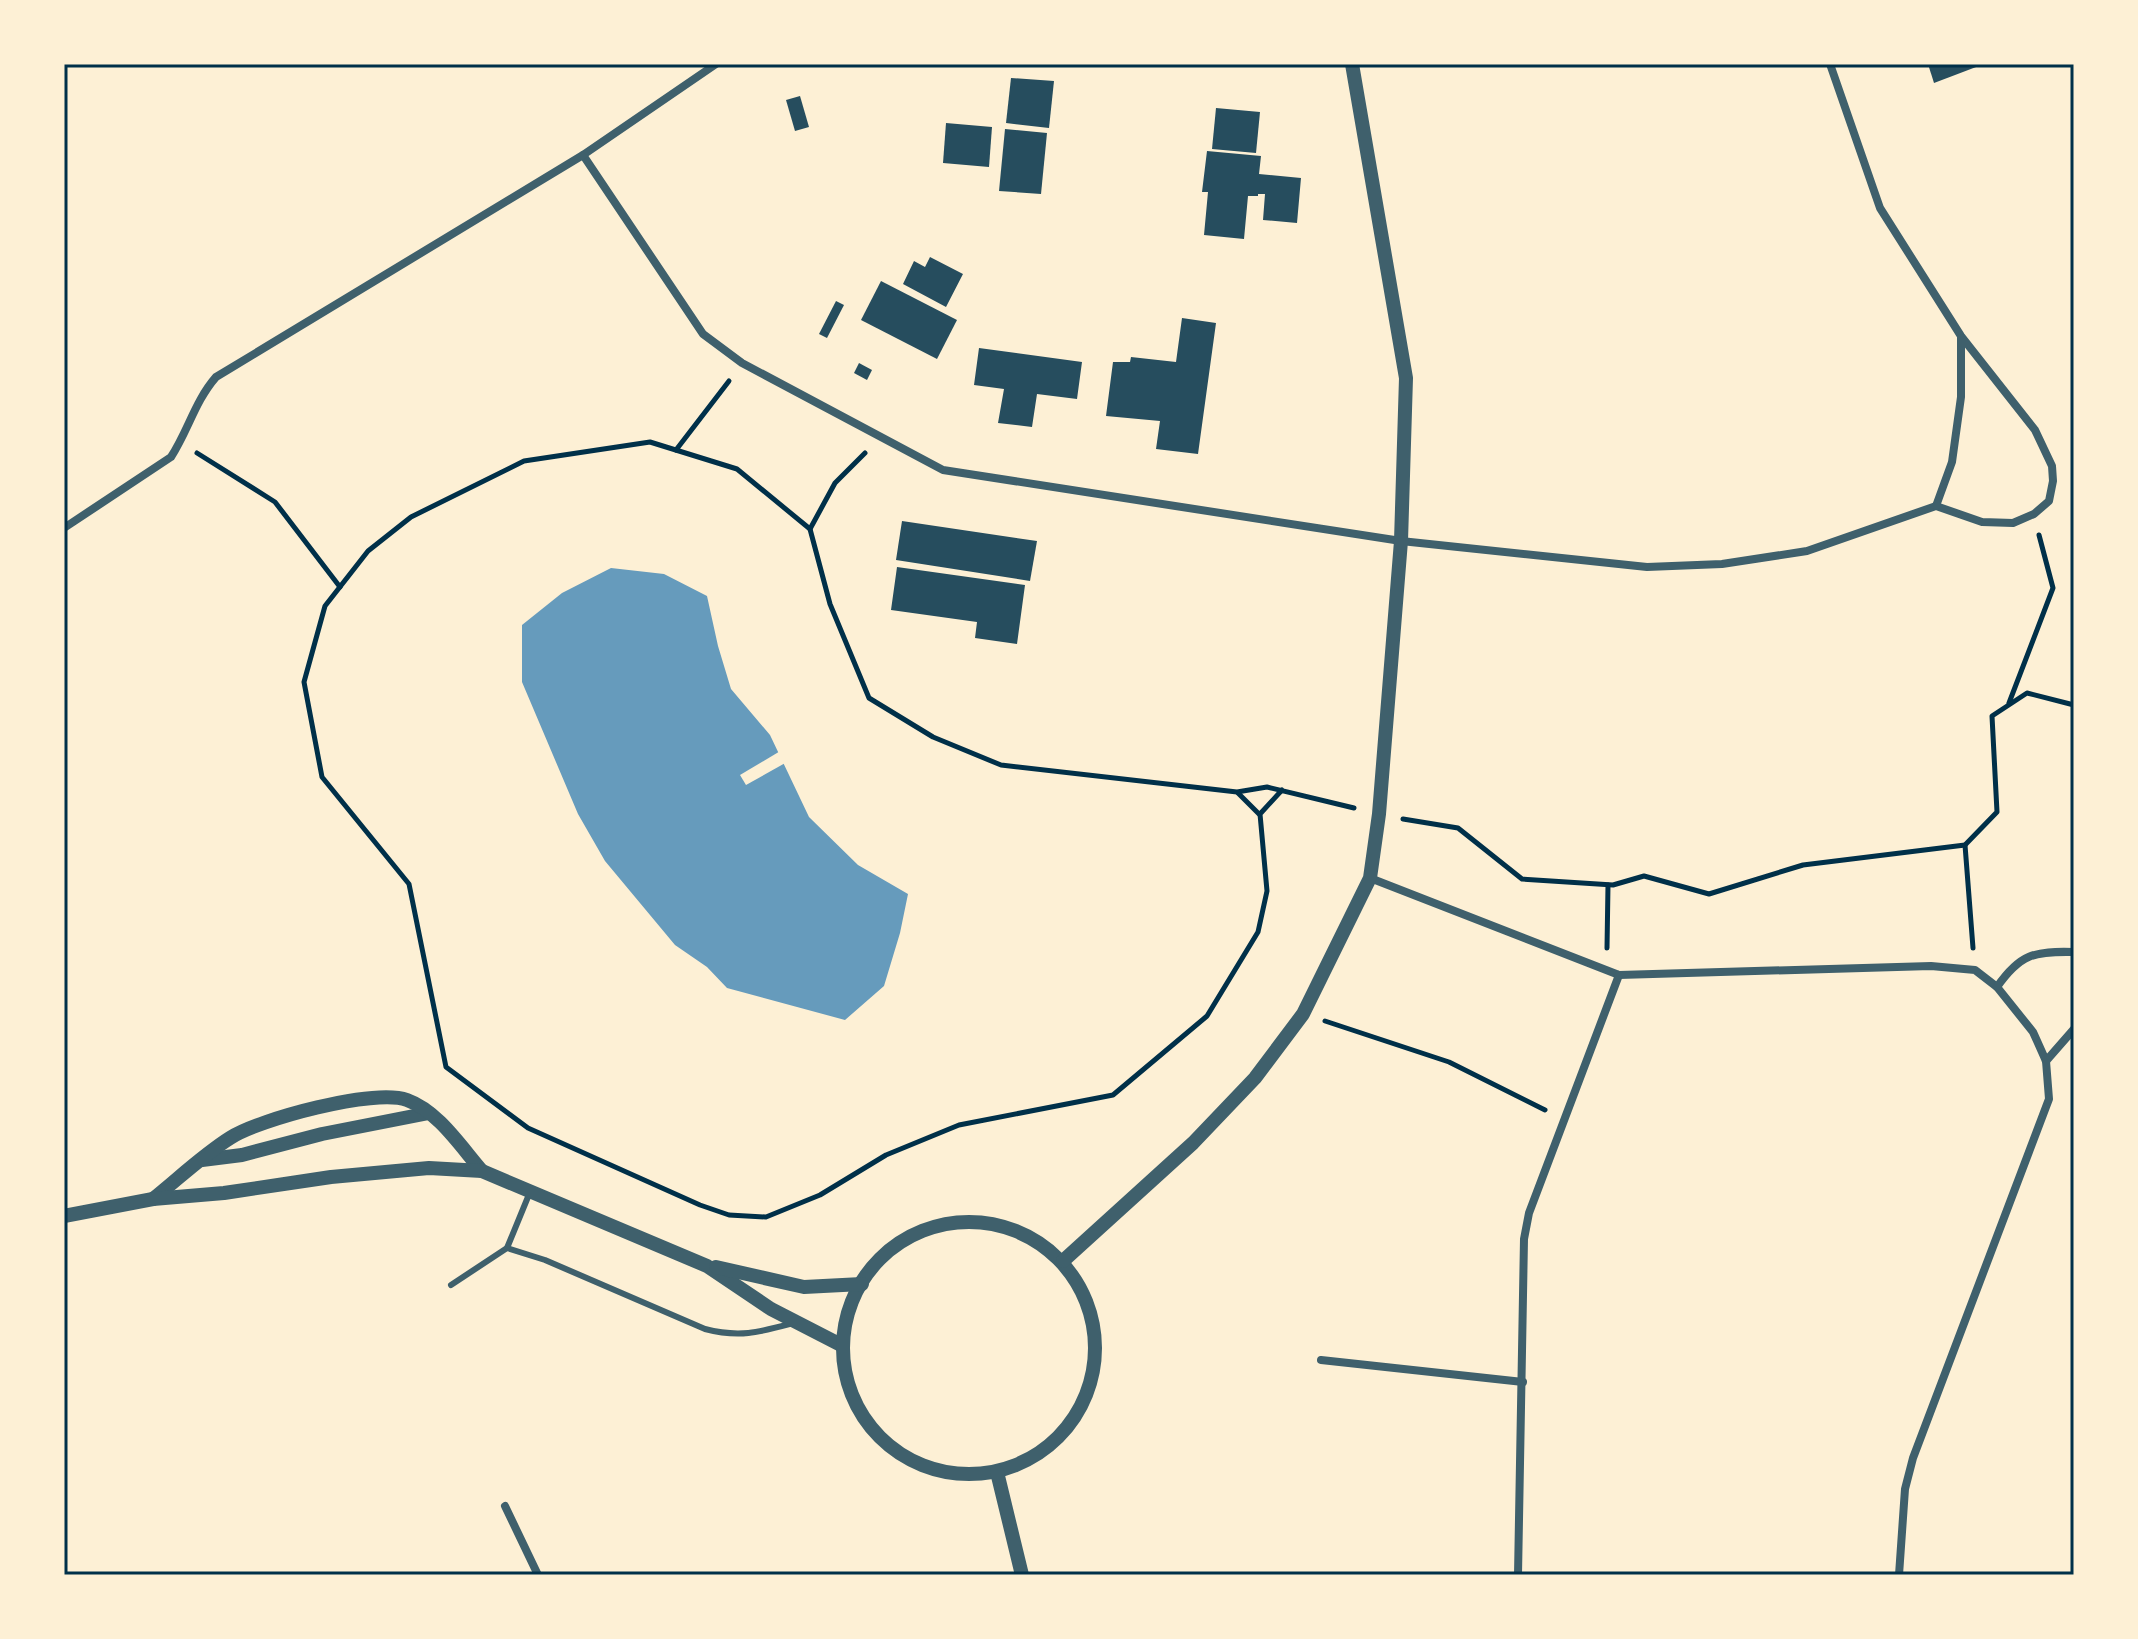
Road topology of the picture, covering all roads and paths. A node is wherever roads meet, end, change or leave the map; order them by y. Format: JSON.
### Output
{"nodes":[{"id":1,"x":716,"y":64,"type":"edge"},
{"id":2,"x":1352,"y":64,"type":"edge"},
{"id":3,"x":1830,"y":64,"type":"edge"},
{"id":4,"x":583,"y":155,"type":"junction"},
{"id":5,"x":1961,"y":336,"type":"junction"},
{"id":6,"x":742,"y":363,"type":"junction"},
{"id":7,"x":880,"y":437,"type":"junction"},
{"id":8,"x":180,"y":443,"type":"junction"},
{"id":9,"x":676,"y":450,"type":"junction"},
{"id":10,"x":1936,"y":506,"type":"junction"},
{"id":11,"x":2034,"y":514,"type":"junction"},
{"id":12,"x":64,"y":528,"type":"edge"},
{"id":13,"x":810,"y":529,"type":"junction"},
{"id":14,"x":1401,"y":541,"type":"junction"},
{"id":15,"x":340,"y":587,"type":"junction"},
{"id":16,"x":2009,"y":704,"type":"junction"},
{"id":17,"x":2074,"y":705,"type":"edge"},
{"id":18,"x":1282,"y":790,"type":"junction"},
{"id":19,"x":1237,"y":792,"type":"junction"},
{"id":20,"x":1260,"y":814,"type":"junction"},
{"id":21,"x":1379,"y":814,"type":"junction"},
{"id":22,"x":1965,"y":845,"type":"junction"},
{"id":23,"x":1370,"y":878,"type":"junction"},
{"id":24,"x":1608,"y":885,"type":"junction"},
{"id":25,"x":2074,"y":952,"type":"edge"},
{"id":26,"x":1606,"y":970,"type":"junction"},
{"id":27,"x":1975,"y":970,"type":"junction"},
{"id":28,"x":1619,"y":975,"type":"junction"},
{"id":29,"x":1997,"y":987,"type":"junction"},
{"id":30,"x":1303,"y":1014,"type":"junction"},
{"id":31,"x":2074,"y":1029,"type":"edge"},
{"id":32,"x":2046,"y":1061,"type":"junction"},
{"id":33,"x":429,"y":1113,"type":"junction"},
{"id":34,"x":1564,"y":1119,"type":"junction"},
{"id":35,"x":202,"y":1160,"type":"junction"},
{"id":36,"x":482,"y":1171,"type":"junction"},
{"id":37,"x":530,"y":1192,"type":"junction"},
{"id":38,"x":153,"y":1199,"type":"junction"},
{"id":39,"x":64,"y":1216,"type":"edge"},
{"id":40,"x":507,"y":1248,"type":"junction"},
{"id":41,"x":1063,"y":1261,"type":"junction"},
{"id":42,"x":707,"y":1266,"type":"junction"},
{"id":43,"x":862,"y":1284,"type":"junction"},
{"id":44,"x":451,"y":1285,"type":"dead end"},
{"id":45,"x":797,"y":1322,"type":"junction"},
{"id":46,"x":841,"y":1345,"type":"junction"},
{"id":47,"x":1321,"y":1360,"type":"dead end"},
{"id":48,"x":1523,"y":1382,"type":"junction"},
{"id":49,"x":997,"y":1472,"type":"junction"},
{"id":50,"x":505,"y":1506,"type":"dead end"},
{"id":51,"x":538,"y":1575,"type":"edge"},
{"id":52,"x":1022,"y":1575,"type":"edge"},
{"id":53,"x":1518,"y":1575,"type":"edge"},
{"id":54,"x":1899,"y":1575,"type":"edge"}],
"edges":[{"from":1,"to":4,"type":"street"},
{"from":2,"to":14,"type":"street"},
{"from":3,"to":5,"type":"street"},
{"from":4,"to":6,"type":"street"},
{"from":4,"to":8,"type":"street"},
{"from":5,"to":10,"type":"street"},
{"from":5,"to":11,"type":"street"},
{"from":6,"to":7,"type":"street"},
{"from":6,"to":9,"type":"path"},
{"from":7,"to":13,"type":"path"},
{"from":7,"to":14,"type":"street"},
{"from":8,"to":12,"type":"street"},
{"from":8,"to":15,"type":"path"},
{"from":9,"to":13,"type":"path"},
{"from":9,"to":15,"type":"path"},
{"from":10,"to":11,"type":"street"},
{"from":10,"to":14,"type":"street"},
{"from":11,"to":16,"type":"path"},
{"from":13,"to":19,"type":"path"},
{"from":14,"to":21,"type":"street"},
{"from":15,"to":20,"type":"path"},
{"from":16,"to":17,"type":"path"},
{"from":16,"to":22,"type":"path"},
{"from":18,"to":19,"type":"path"},
{"from":18,"to":20,"type":"path"},
{"from":18,"to":21,"type":"path"},
{"from":19,"to":20,"type":"path"},
{"from":21,"to":23,"type":"street"},
{"from":21,"to":24,"type":"path"},
{"from":22,"to":24,"type":"path"},
{"from":22,"to":27,"type":"path"},
{"from":23,"to":26,"type":"street"},
{"from":23,"to":30,"type":"street"},
{"from":24,"to":26,"type":"path"},
{"from":25,"to":29,"type":"street"},
{"from":26,"to":28,"type":"street"},
{"from":27,"to":28,"type":"street"},
{"from":27,"to":29,"type":"street"},
{"from":28,"to":34,"type":"street"},
{"from":29,"to":32,"type":"street"},
{"from":30,"to":34,"type":"path"},
{"from":30,"to":41,"type":"street"},
{"from":31,"to":32,"type":"street"},
{"from":32,"to":54,"type":"street"},
{"from":33,"to":35,"type":"street"},
{"from":33,"to":35,"type":"street"},
{"from":33,"to":36,"type":"street"},
{"from":34,"to":48,"type":"street"},
{"from":35,"to":38,"type":"street"},
{"from":36,"to":37,"type":"street"},
{"from":36,"to":38,"type":"street"},
{"from":37,"to":40,"type":"lane"},
{"from":37,"to":42,"type":"street"},
{"from":38,"to":39,"type":"street"},
{"from":40,"to":44,"type":"lane"},
{"from":40,"to":45,"type":"lane"},
{"from":41,"to":43,"type":"street"},
{"from":41,"to":49,"type":"street"},
{"from":42,"to":43,"type":"street"},
{"from":42,"to":45,"type":"street"},
{"from":43,"to":46,"type":"street"},
{"from":45,"to":46,"type":"street"},
{"from":46,"to":49,"type":"street"},
{"from":47,"to":48,"type":"street"},
{"from":48,"to":53,"type":"street"},
{"from":49,"to":52,"type":"street"},
{"from":50,"to":51,"type":"street"}]}
